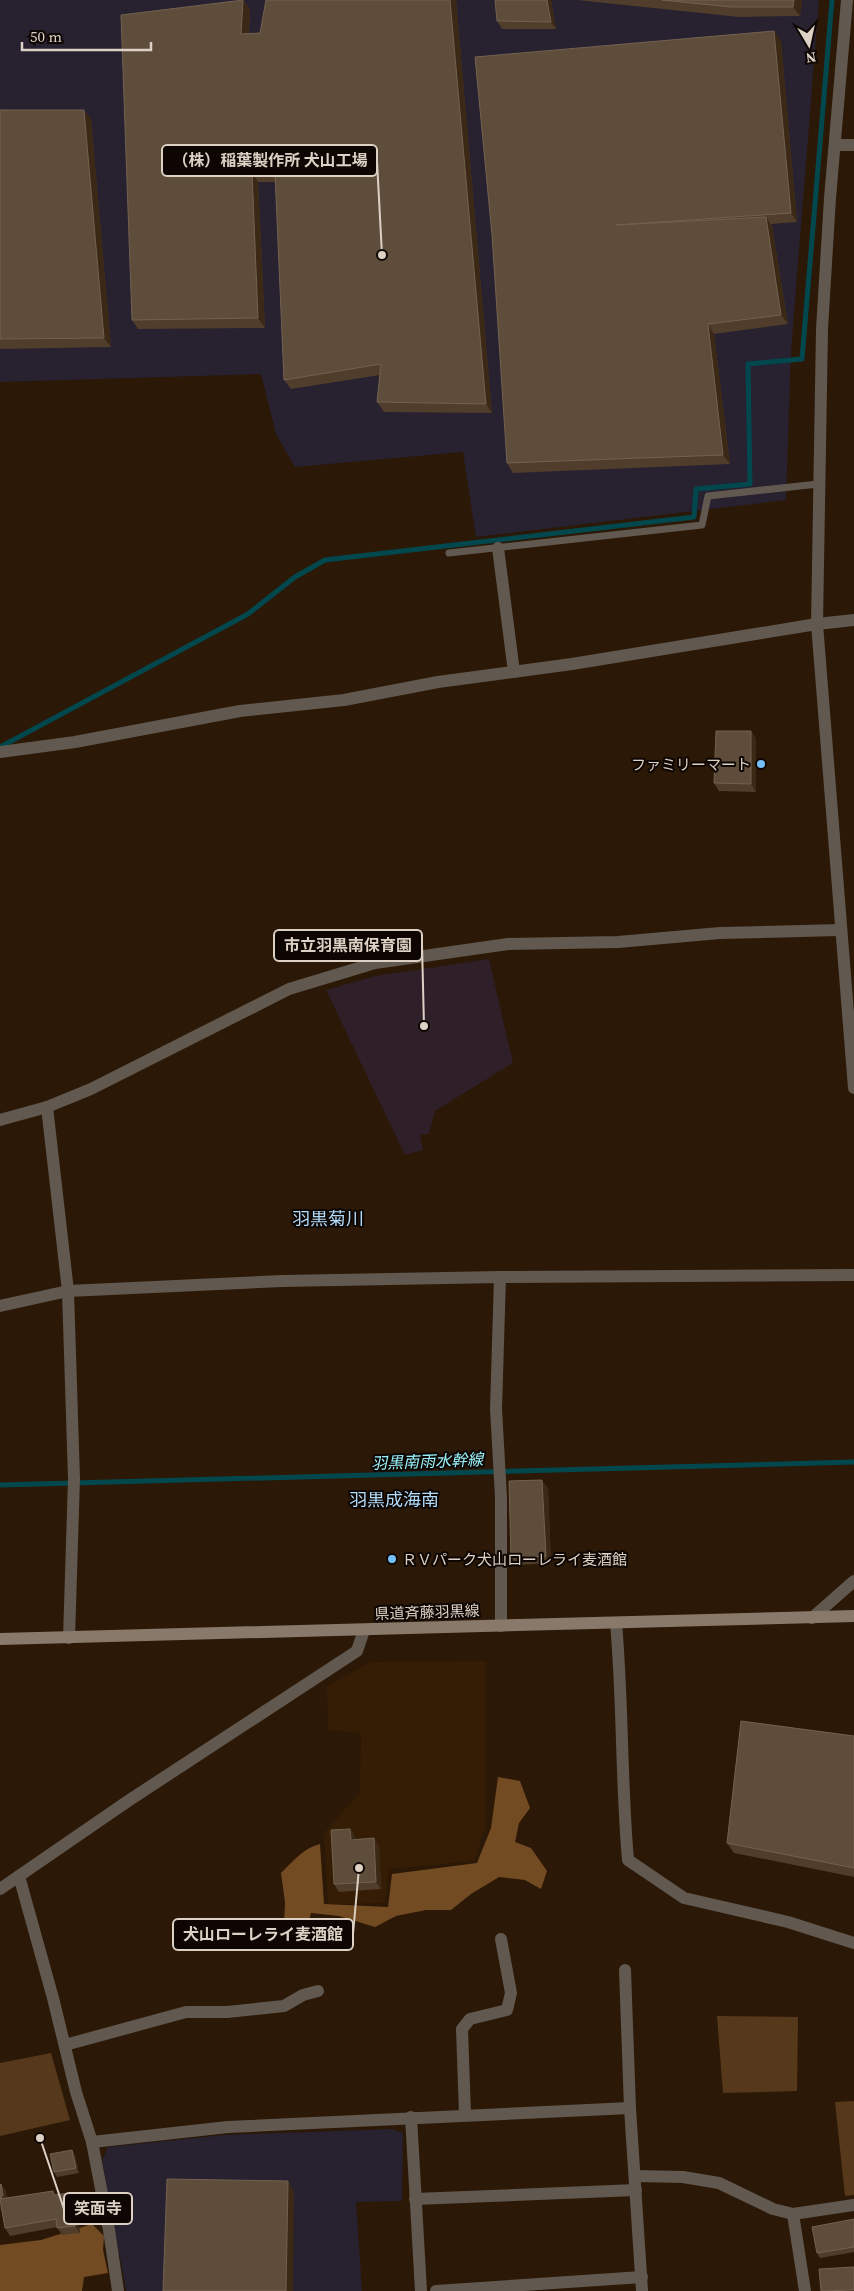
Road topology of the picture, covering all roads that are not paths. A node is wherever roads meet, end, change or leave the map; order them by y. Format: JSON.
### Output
{"nodes":[{"id":1,"x":848,"y":0,"type":"edge"},
{"id":2,"x":835,"y":145,"type":"junction"},
{"id":3,"x":854,"y":145,"type":"edge"},
{"id":4,"x":818,"y":484,"type":"junction"},
{"id":5,"x":498,"y":548,"type":"junction"},
{"id":6,"x":449,"y":553,"type":"dead end"},
{"id":7,"x":854,"y":620,"type":"edge"},
{"id":8,"x":817,"y":624,"type":"junction"},
{"id":9,"x":514,"y":672,"type":"junction"},
{"id":10,"x":0,"y":752,"type":"edge"},
{"id":11,"x":840,"y":930,"type":"junction"},
{"id":12,"x":854,"y":1088,"type":"edge"},
{"id":13,"x":47,"y":1107,"type":"junction"},
{"id":14,"x":0,"y":1120,"type":"edge"},
{"id":15,"x":854,"y":1275,"type":"edge"},
{"id":16,"x":500,"y":1277,"type":"junction"},
{"id":17,"x":68,"y":1292,"type":"junction"},
{"id":18,"x":0,"y":1306,"type":"edge"},
{"id":19,"x":854,"y":1581,"type":"edge"},
{"id":20,"x":854,"y":1616,"type":"edge"},
{"id":21,"x":812,"y":1618,"type":"junction"},
{"id":22,"x":616,"y":1623,"type":"junction"},
{"id":23,"x":501,"y":1626,"type":"junction"},
{"id":24,"x":364,"y":1630,"type":"junction"},
{"id":25,"x":69,"y":1638,"type":"junction"},
{"id":26,"x":0,"y":1639,"type":"edge"},
{"id":27,"x":19,"y":1876,"type":"junction"},
{"id":28,"x":0,"y":1889,"type":"edge"},
{"id":29,"x":501,"y":1939,"type":"dead end"},
{"id":30,"x":854,"y":1943,"type":"edge"},
{"id":31,"x":625,"y":1970,"type":"dead end"},
{"id":32,"x":318,"y":1991,"type":"dead end"},
{"id":33,"x":64,"y":2045,"type":"junction"},
{"id":34,"x":630,"y":2108,"type":"junction"},
{"id":35,"x":465,"y":2115,"type":"junction"},
{"id":36,"x":412,"y":2117,"type":"junction"},
{"id":37,"x":92,"y":2142,"type":"junction"},
{"id":38,"x":635,"y":2176,"type":"junction"},
{"id":39,"x":636,"y":2190,"type":"junction"},
{"id":40,"x":416,"y":2200,"type":"junction"},
{"id":41,"x":854,"y":2205,"type":"edge"},
{"id":42,"x":793,"y":2214,"type":"junction"},
{"id":43,"x":642,"y":2276,"type":"junction"},
{"id":44,"x":118,"y":2291,"type":"edge"},
{"id":45,"x":421,"y":2291,"type":"edge"},
{"id":46,"x":436,"y":2291,"type":"edge"},
{"id":47,"x":642,"y":2291,"type":"edge"},
{"id":48,"x":805,"y":2291,"type":"edge"}],
"edges":[{"from":1,"to":2,"type":"street"},
{"from":2,"to":3,"type":"street"},
{"from":2,"to":4,"type":"street"},
{"from":4,"to":5,"type":"lane"},
{"from":4,"to":8,"type":"street"},
{"from":5,"to":6,"type":"lane"},
{"from":5,"to":9,"type":"street"},
{"from":7,"to":8,"type":"street"},
{"from":8,"to":9,"type":"street"},
{"from":8,"to":11,"type":"street"},
{"from":9,"to":10,"type":"street"},
{"from":11,"to":12,"type":"street"},
{"from":11,"to":13,"type":"street"},
{"from":13,"to":14,"type":"street"},
{"from":13,"to":17,"type":"street"},
{"from":15,"to":16,"type":"street"},
{"from":16,"to":17,"type":"street"},
{"from":16,"to":23,"type":"street"},
{"from":17,"to":18,"type":"street"},
{"from":17,"to":25,"type":"street"},
{"from":19,"to":21,"type":"street"},
{"from":20,"to":21,"type":"main road","name":"県道斉藤羽黒線"},
{"from":21,"to":22,"type":"main road","name":"県道斉藤羽黒線"},
{"from":22,"to":23,"type":"main road","name":"県道斉藤羽黒線"},
{"from":22,"to":30,"type":"street"},
{"from":23,"to":24,"type":"main road","name":"県道斉藤羽黒線"},
{"from":24,"to":25,"type":"main road","name":"県道斉藤羽黒線"},
{"from":24,"to":27,"type":"street"},
{"from":25,"to":26,"type":"main road","name":"県道斉藤羽黒線"},
{"from":27,"to":28,"type":"street"},
{"from":27,"to":33,"type":"street"},
{"from":29,"to":35,"type":"street"},
{"from":31,"to":34,"type":"street"},
{"from":32,"to":33,"type":"street"},
{"from":33,"to":37,"type":"street"},
{"from":34,"to":35,"type":"street"},
{"from":34,"to":38,"type":"street"},
{"from":35,"to":36,"type":"street"},
{"from":36,"to":37,"type":"street"},
{"from":36,"to":40,"type":"street"},
{"from":37,"to":44,"type":"street"},
{"from":38,"to":39,"type":"street"},
{"from":38,"to":42,"type":"street"},
{"from":39,"to":40,"type":"street"},
{"from":39,"to":43,"type":"street"},
{"from":40,"to":45,"type":"street"},
{"from":41,"to":42,"type":"street"},
{"from":42,"to":48,"type":"street"},
{"from":43,"to":46,"type":"street"},
{"from":43,"to":47,"type":"street"}]}
